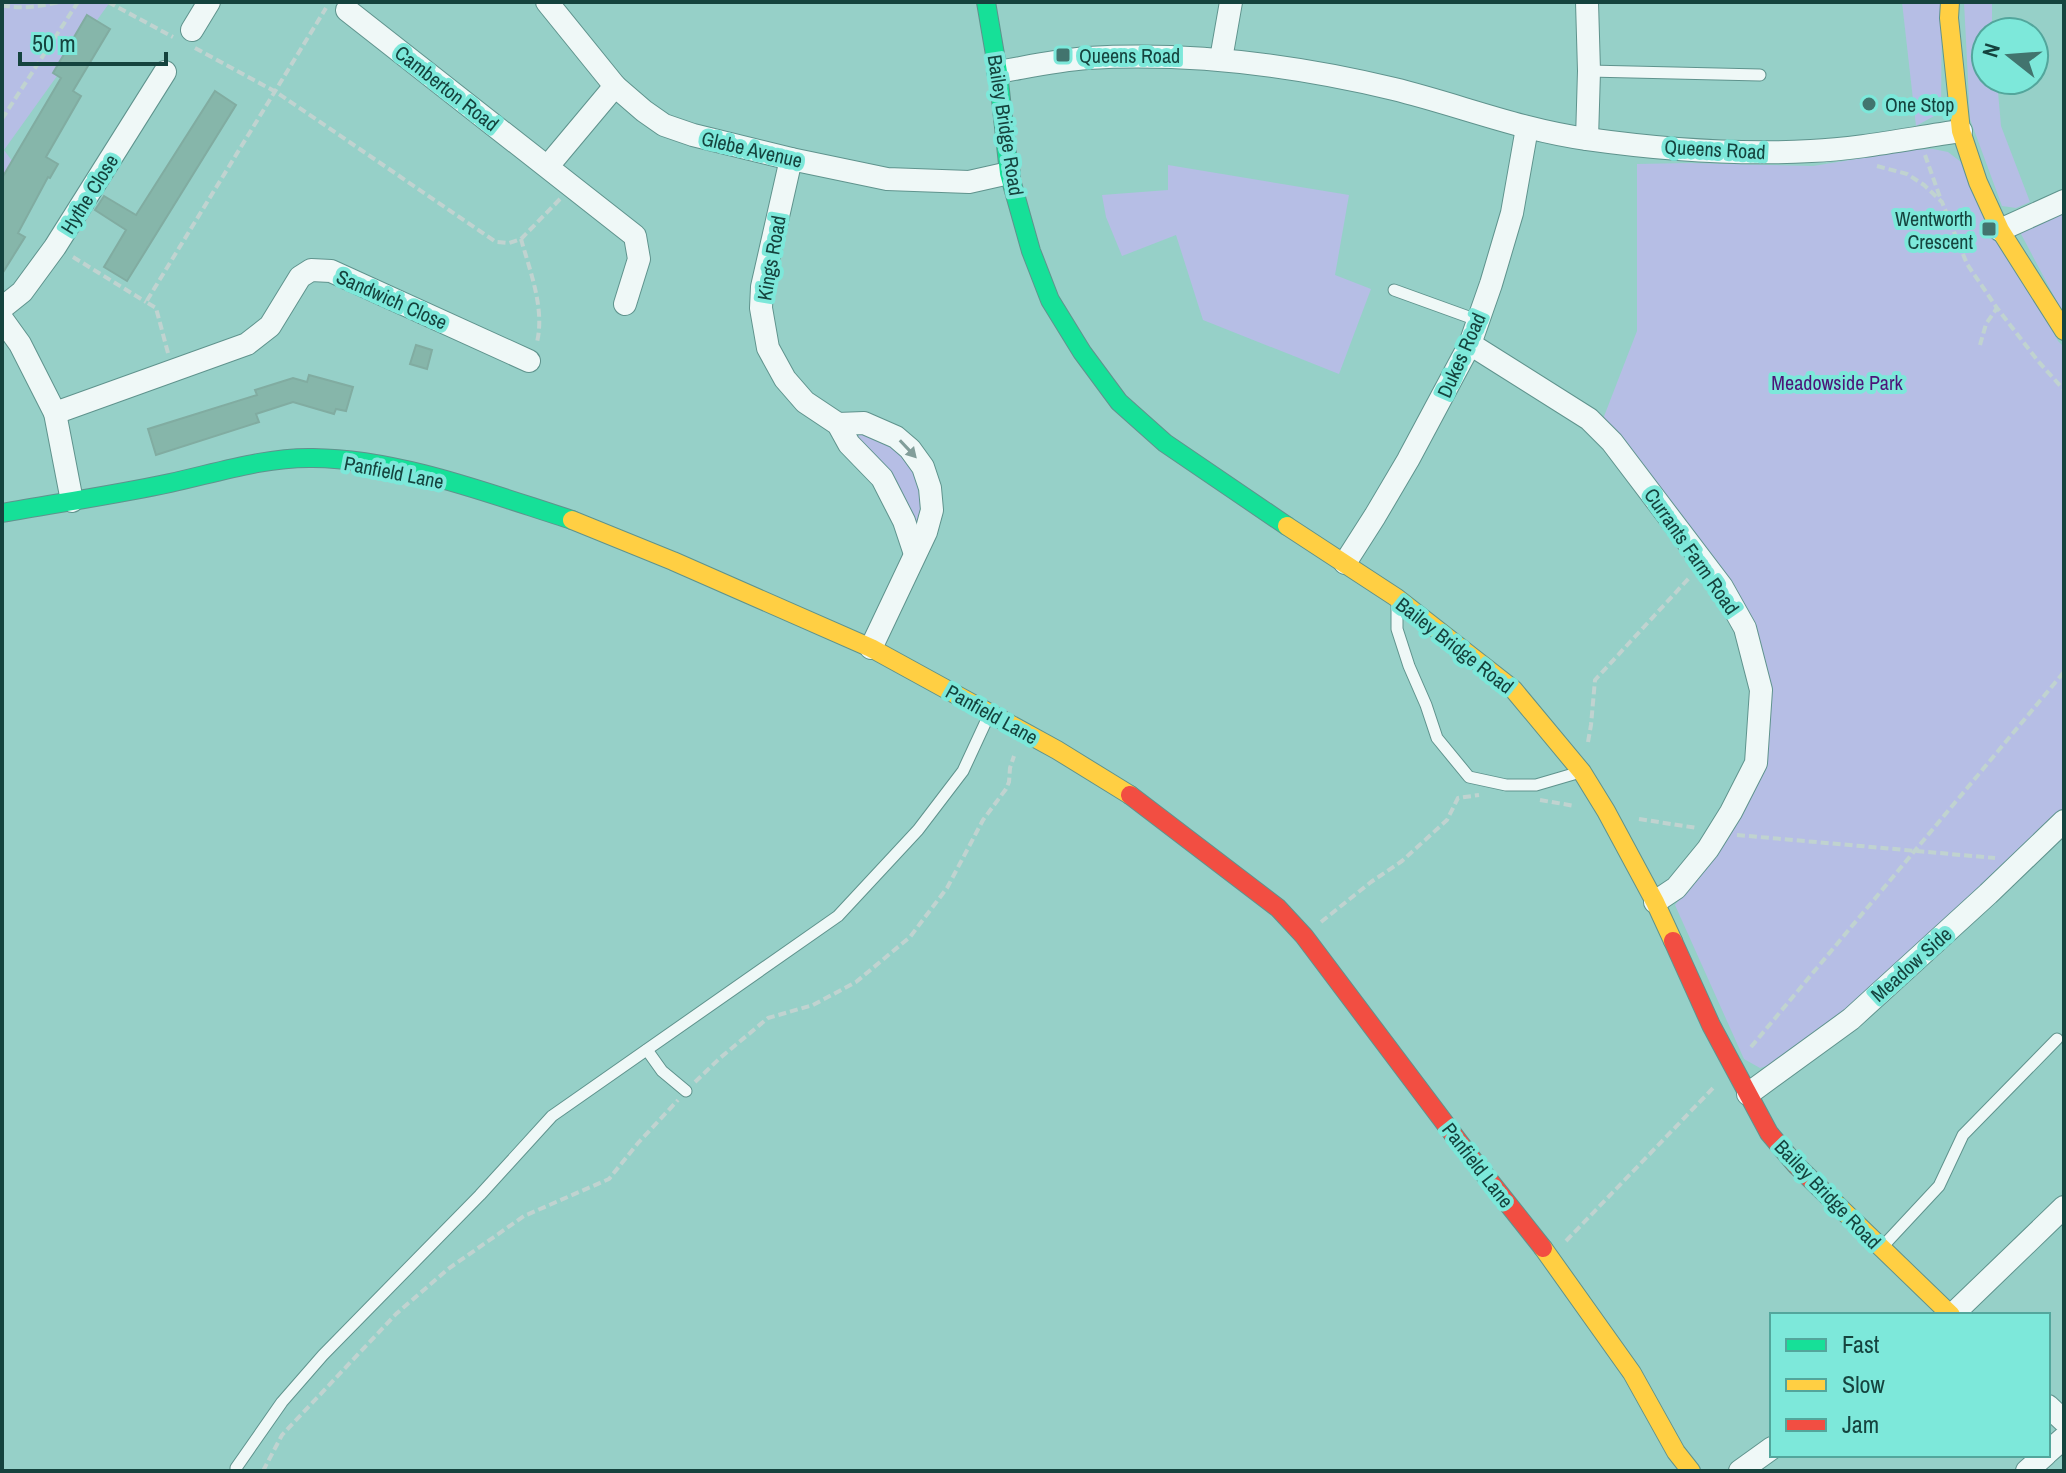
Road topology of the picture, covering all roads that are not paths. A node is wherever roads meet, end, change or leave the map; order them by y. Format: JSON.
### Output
{"nodes":[{"id":1,"x":209,"y":2,"type":"edge"},
{"id":2,"x":547,"y":2,"type":"edge"},
{"id":3,"x":986,"y":2,"type":"edge"},
{"id":4,"x":1231,"y":2,"type":"edge"},
{"id":5,"x":1587,"y":2,"type":"edge"},
{"id":6,"x":1950,"y":2,"type":"edge"},
{"id":7,"x":338,"y":6,"type":"edge"},
{"id":8,"x":192,"y":30,"type":"dead end"},
{"id":9,"x":1221,"y":59,"type":"junction"},
{"id":10,"x":1589,"y":71,"type":"junction"},
{"id":11,"x":165,"y":72,"type":"dead end"},
{"id":12,"x":998,"y":72,"type":"junction"},
{"id":13,"x":1760,"y":75,"type":"dead end"},
{"id":14,"x":615,"y":86,"type":"junction"},
{"id":15,"x":1527,"y":128,"type":"junction"},
{"id":16,"x":1961,"y":131,"type":"junction"},
{"id":17,"x":1587,"y":139,"type":"junction"},
{"id":18,"x":791,"y":159,"type":"junction"},
{"id":19,"x":548,"y":166,"type":"junction"},
{"id":20,"x":1009,"y":173,"type":"junction"},
{"id":21,"x":2064,"y":201,"type":"edge"},
{"id":22,"x":2000,"y":230,"type":"junction"},
{"id":23,"x":1394,"y":290,"type":"dead end"},
{"id":24,"x":625,"y":304,"type":"dead end"},
{"id":25,"x":2,"y":308,"type":"edge"},
{"id":26,"x":2,"y":319,"type":"edge"},
{"id":27,"x":1477,"y":320,"type":"junction"},
{"id":28,"x":2064,"y":331,"type":"edge"},
{"id":29,"x":1470,"y":344,"type":"junction"},
{"id":30,"x":529,"y":361,"type":"road end"},
{"id":31,"x":55,"y":413,"type":"junction"},
{"id":32,"x":838,"y":424,"type":"junction"},
{"id":33,"x":72,"y":501,"type":"junction"},
{"id":34,"x":2,"y":513,"type":"edge"},
{"id":35,"x":915,"y":554,"type":"junction"},
{"id":36,"x":1345,"y":563,"type":"junction"},
{"id":37,"x":1397,"y":598,"type":"junction"},
{"id":38,"x":871,"y":648,"type":"junction"},
{"id":39,"x":990,"y":713,"type":"junction"},
{"id":40,"x":1582,"y":772,"type":"junction"},
{"id":41,"x":2064,"y":821,"type":"edge"},
{"id":42,"x":1655,"y":902,"type":"junction"},
{"id":43,"x":2057,"y":1039,"type":"dead end"},
{"id":44,"x":647,"y":1050,"type":"junction"},
{"id":45,"x":686,"y":1091,"type":"road end"},
{"id":46,"x":1748,"y":1094,"type":"junction"},
{"id":47,"x":2064,"y":1207,"type":"edge"},
{"id":48,"x":1881,"y":1249,"type":"junction"},
{"id":49,"x":1950,"y":1313,"type":"edge"},
{"id":50,"x":1954,"y":1313,"type":"edge"},
{"id":51,"x":1770,"y":1449,"type":"edge"},
{"id":52,"x":2043,"y":1457,"type":"edge"},
{"id":53,"x":236,"y":1471,"type":"edge"},
{"id":54,"x":1691,"y":1471,"type":"edge"},
{"id":55,"x":1740,"y":1471,"type":"edge"},
{"id":56,"x":2027,"y":1471,"type":"edge"}],
"edges":[{"from":1,"to":8,"type":"street"},
{"from":2,"to":14,"type":"street","name":"Glebe Avenue"},
{"from":3,"to":12,"type":"street","name":"Bailey Bridge Road"},
{"from":4,"to":9,"type":"street"},
{"from":5,"to":10,"type":"street"},
{"from":6,"to":16,"type":"street"},
{"from":7,"to":19,"type":"street","name":"Camberton Road"},
{"from":9,"to":12,"type":"street","name":"Queens Road"},
{"from":9,"to":15,"type":"street","name":"Queens Road"},
{"from":10,"to":13,"type":"lane"},
{"from":10,"to":17,"type":"street"},
{"from":11,"to":25,"type":"street","name":"Hythe Close"},
{"from":12,"to":20,"type":"street","name":"Bailey Bridge Road"},
{"from":14,"to":18,"type":"street","name":"Glebe Avenue"},
{"from":14,"to":19,"type":"street"},
{"from":15,"to":17,"type":"street","name":"Queens Road"},
{"from":15,"to":27,"type":"street","name":"Dukes Road"},
{"from":16,"to":17,"type":"street","name":"Queens Road"},
{"from":16,"to":22,"type":"street"},
{"from":18,"to":20,"type":"street","name":"Glebe Avenue"},
{"from":18,"to":32,"type":"street","name":"Kings Road"},
{"from":19,"to":24,"type":"street","name":"Camberton Road"},
{"from":20,"to":36,"type":"street","name":"Bailey Bridge Road"},
{"from":21,"to":22,"type":"street"},
{"from":22,"to":28,"type":"street"},
{"from":23,"to":27,"type":"lane"},
{"from":26,"to":31,"type":"street"},
{"from":27,"to":29,"type":"street","name":"Dukes Road"},
{"from":29,"to":36,"type":"street","name":"Dukes Road"},
{"from":29,"to":42,"type":"street","name":"Currants Farm Road"},
{"from":30,"to":31,"type":"street","name":"Sandwich Close"},
{"from":31,"to":33,"type":"street"},
{"from":32,"to":35,"type":"street","name":"Kings Road"},
{"from":32,"to":35,"type":"street","name":"Kings Road","one_way":true},
{"from":33,"to":34,"type":"street","name":"Panfield Lane"},
{"from":33,"to":38,"type":"street","name":"Panfield Lane"},
{"from":35,"to":38,"type":"street","name":"Kings Road"},
{"from":36,"to":37,"type":"street","name":"Bailey Bridge Road"},
{"from":37,"to":40,"type":"street","name":"Bailey Bridge Road"},
{"from":37,"to":40,"type":"lane"},
{"from":38,"to":39,"type":"street","name":"Panfield Lane"},
{"from":39,"to":44,"type":"lane"},
{"from":39,"to":54,"type":"street","name":"Panfield Lane"},
{"from":40,"to":42,"type":"street","name":"Bailey Bridge Road"},
{"from":41,"to":46,"type":"street","name":"Meadow Side"},
{"from":42,"to":46,"type":"street","name":"Bailey Bridge Road"},
{"from":43,"to":48,"type":"lane"},
{"from":44,"to":45,"type":"lane"},
{"from":44,"to":53,"type":"lane"},
{"from":46,"to":48,"type":"street","name":"Bailey Bridge Road"},
{"from":47,"to":50,"type":"street"},
{"from":48,"to":49,"type":"street","name":"Bailey Bridge Road"},
{"from":51,"to":55,"type":"street"},
{"from":52,"to":56,"type":"street"}]}
